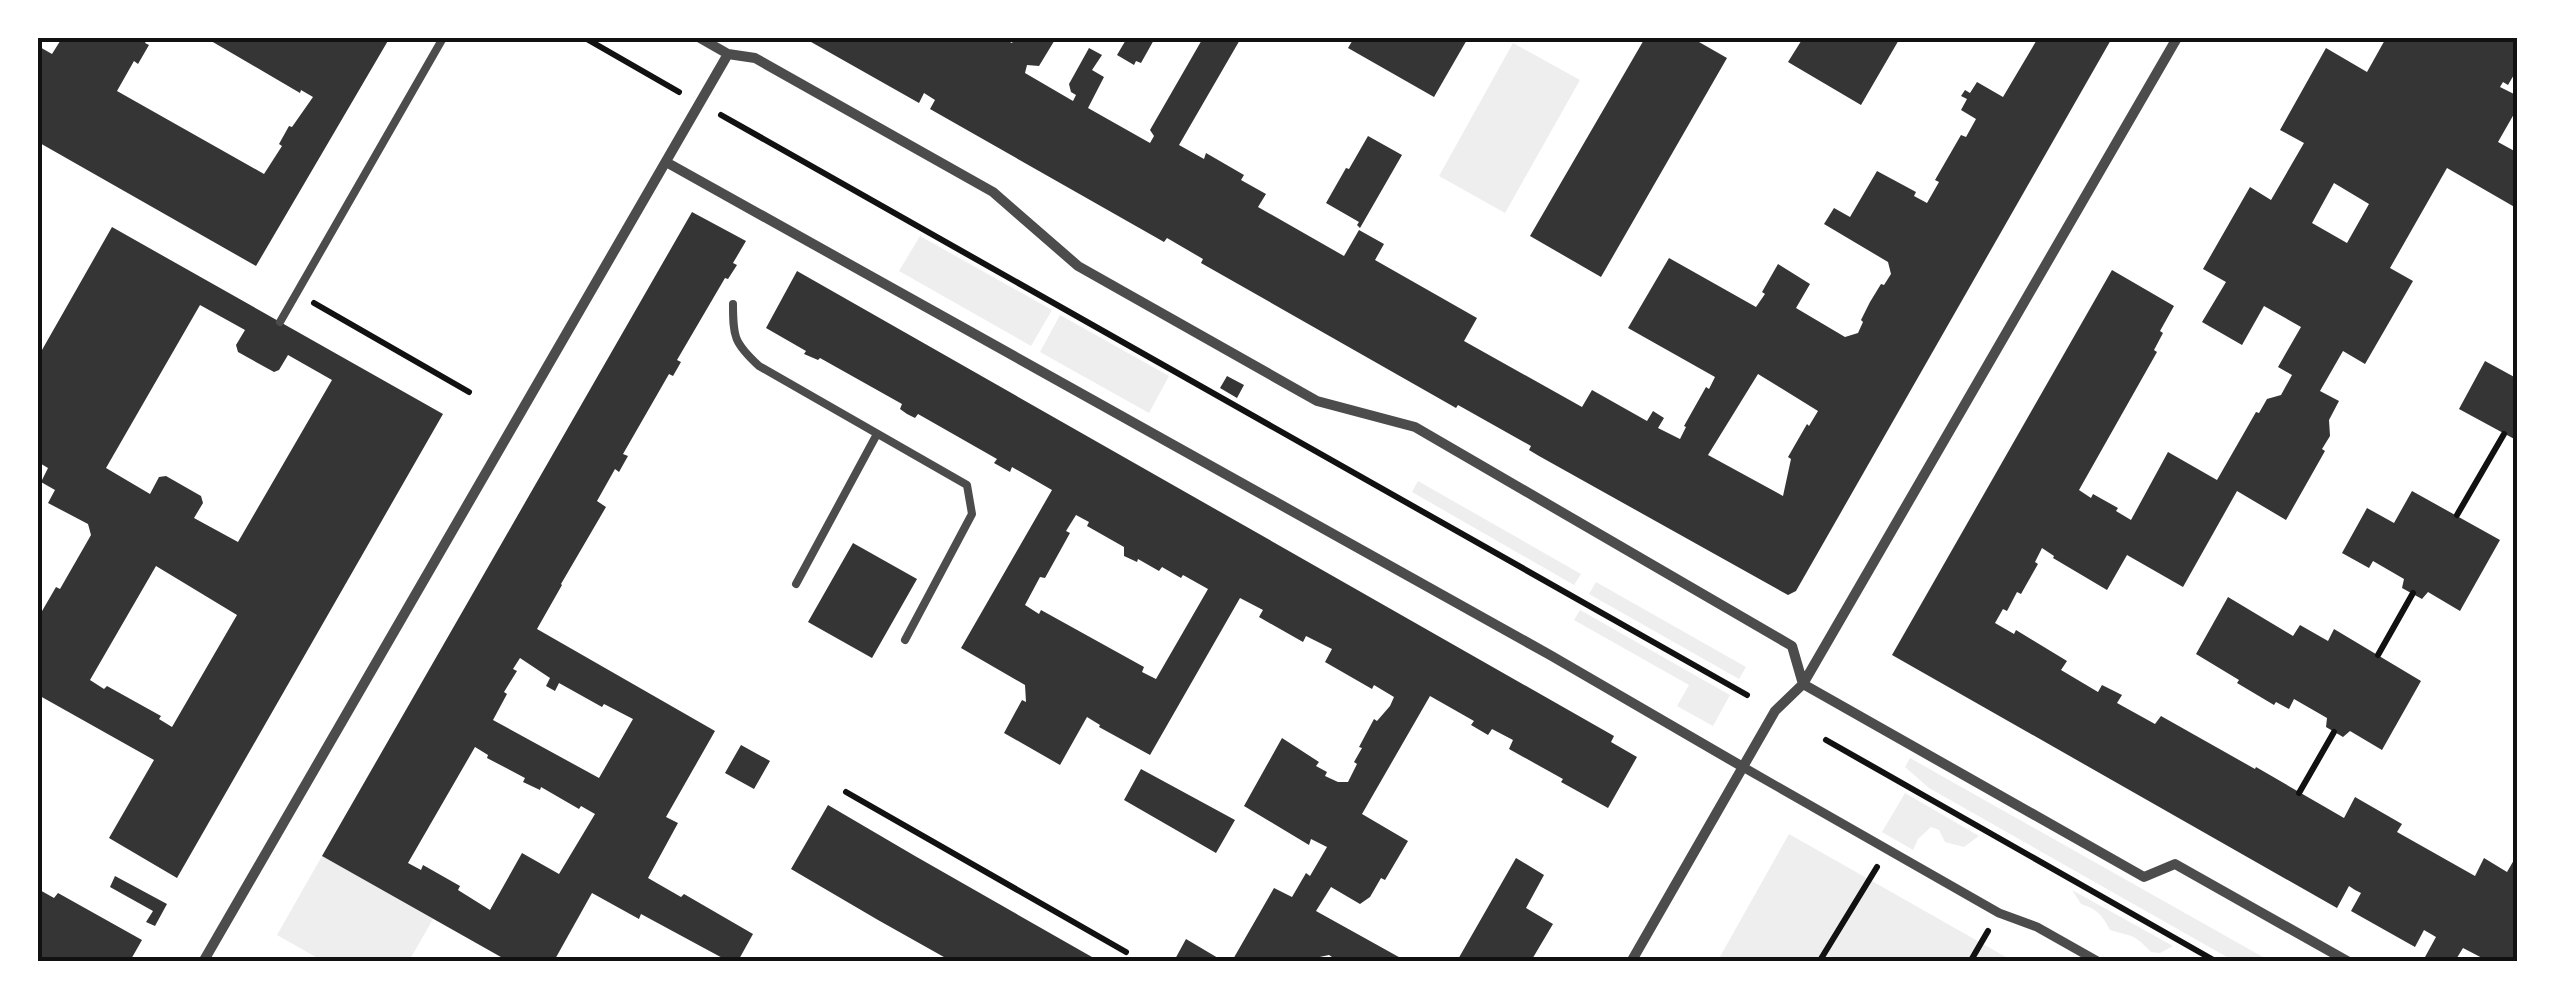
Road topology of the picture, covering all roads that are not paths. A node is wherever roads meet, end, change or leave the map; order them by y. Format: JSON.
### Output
{"nodes":[{"id":1,"x":442,"y":38,"type":"edge"},
{"id":2,"x":700,"y":38,"type":"edge"},
{"id":3,"x":2177,"y":38,"type":"edge"},
{"id":4,"x":728,"y":54,"type":"junction"},
{"id":5,"x":666,"y":162,"type":"junction"},
{"id":6,"x":733,"y":304,"type":"dead end"},
{"id":7,"x":280,"y":322,"type":"dead end"},
{"id":8,"x":877,"y":434,"type":"junction"},
{"id":9,"x":796,"y":584,"type":"dead end"},
{"id":10,"x":905,"y":640,"type":"dead end"},
{"id":11,"x":1804,"y":684,"type":"junction"},
{"id":12,"x":1744,"y":766,"type":"junction"},
{"id":13,"x":203,"y":962,"type":"edge"},
{"id":14,"x":1631,"y":962,"type":"edge"},
{"id":15,"x":2099,"y":962,"type":"edge"},
{"id":16,"x":2349,"y":962,"type":"edge"}],
"edges":[{"from":1,"to":7,"type":"lane"},
{"from":2,"to":4,"type":"street"},
{"from":3,"to":11,"type":"street"},
{"from":4,"to":5,"type":"street"},
{"from":4,"to":11,"type":"street"},
{"from":5,"to":12,"type":"street"},
{"from":5,"to":13,"type":"street"},
{"from":6,"to":8,"type":"lane"},
{"from":8,"to":9,"type":"lane"},
{"from":8,"to":10,"type":"lane"},
{"from":11,"to":12,"type":"street"},
{"from":11,"to":16,"type":"street"},
{"from":12,"to":14,"type":"street"},
{"from":12,"to":15,"type":"street"}]}
